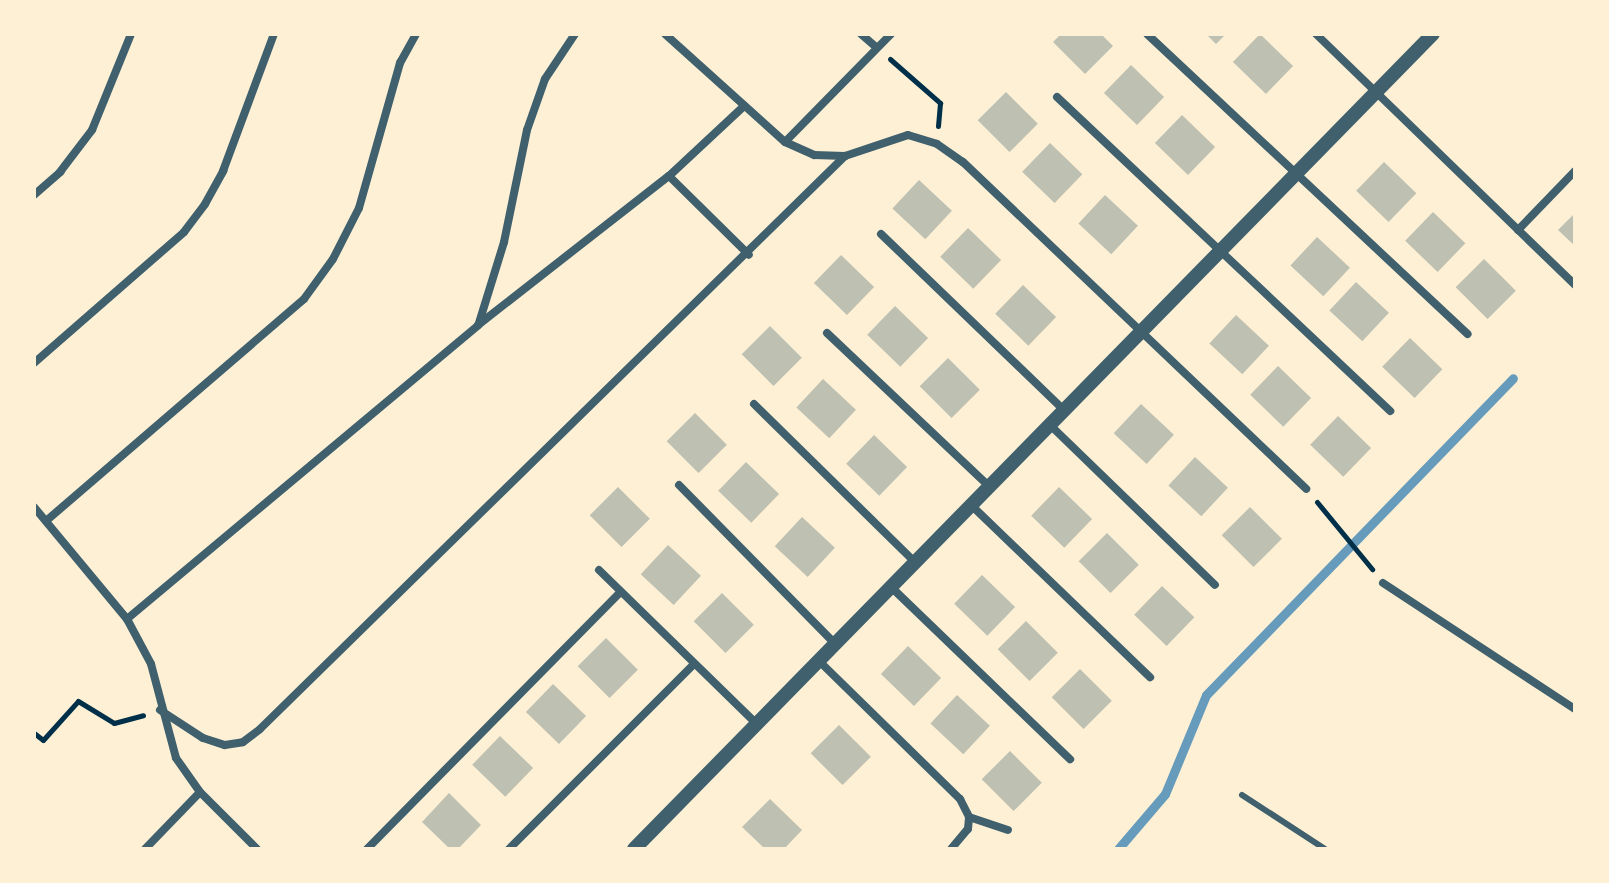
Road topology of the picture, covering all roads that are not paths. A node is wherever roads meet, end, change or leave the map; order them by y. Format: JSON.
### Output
{"nodes":[{"id":1,"x":131,"y":34,"type":"edge"},
{"id":2,"x":274,"y":34,"type":"edge"},
{"id":3,"x":416,"y":34,"type":"edge"},
{"id":4,"x":575,"y":34,"type":"edge"},
{"id":5,"x":665,"y":34,"type":"edge"},
{"id":6,"x":861,"y":34,"type":"edge"},
{"id":7,"x":891,"y":34,"type":"edge"},
{"id":8,"x":1147,"y":34,"type":"edge"},
{"id":9,"x":1316,"y":34,"type":"edge"},
{"id":10,"x":1433,"y":34,"type":"edge"},
{"id":11,"x":877,"y":48,"type":"junction"},
{"id":12,"x":1376,"y":92,"type":"junction"},
{"id":13,"x":1057,"y":97,"type":"dead end"},
{"id":14,"x":744,"y":106,"type":"junction"},
{"id":15,"x":785,"y":142,"type":"junction"},
{"id":16,"x":845,"y":156,"type":"junction"},
{"id":17,"x":1575,"y":171,"type":"edge"},
{"id":18,"x":1297,"y":174,"type":"junction"},
{"id":19,"x":669,"y":176,"type":"junction"},
{"id":20,"x":34,"y":195,"type":"edge"},
{"id":21,"x":1518,"y":230,"type":"junction"},
{"id":22,"x":881,"y":234,"type":"dead end"},
{"id":23,"x":1219,"y":250,"type":"junction"},
{"id":24,"x":749,"y":255,"type":"junction"},
{"id":25,"x":1575,"y":285,"type":"edge"},
{"id":26,"x":478,"y":325,"type":"junction"},
{"id":27,"x":1138,"y":332,"type":"junction"},
{"id":28,"x":827,"y":333,"type":"dead end"},
{"id":29,"x":1468,"y":334,"type":"dead end"},
{"id":30,"x":34,"y":363,"type":"edge"},
{"id":31,"x":754,"y":404,"type":"dead end"},
{"id":32,"x":1062,"y":408,"type":"junction"},
{"id":33,"x":1390,"y":411,"type":"dead end"},
{"id":34,"x":1048,"y":423,"type":"junction"},
{"id":35,"x":679,"y":485,"type":"dead end"},
{"id":36,"x":988,"y":485,"type":"junction"},
{"id":37,"x":1306,"y":489,"type":"road end"},
{"id":38,"x":970,"y":504,"type":"junction"},
{"id":39,"x":34,"y":507,"type":"edge"},
{"id":40,"x":46,"y":521,"type":"junction"},
{"id":41,"x":914,"y":561,"type":"junction"},
{"id":42,"x":599,"y":570,"type":"dead end"},
{"id":43,"x":1383,"y":583,"type":"road end"},
{"id":44,"x":1215,"y":585,"type":"dead end"},
{"id":45,"x":889,"y":586,"type":"junction"},
{"id":46,"x":620,"y":592,"type":"junction"},
{"id":47,"x":127,"y":619,"type":"junction"},
{"id":48,"x":834,"y":643,"type":"junction"},
{"id":49,"x":818,"y":659,"type":"junction"},
{"id":50,"x":694,"y":664,"type":"junction"},
{"id":51,"x":1150,"y":677,"type":"dead end"},
{"id":52,"x":1575,"y":709,"type":"edge"},
{"id":53,"x":160,"y":710,"type":"junction"},
{"id":54,"x":757,"y":724,"type":"junction"},
{"id":55,"x":1070,"y":759,"type":"dead end"},
{"id":56,"x":200,"y":792,"type":"junction"},
{"id":57,"x":1242,"y":795,"type":"dead end"},
{"id":58,"x":969,"y":817,"type":"junction"},
{"id":59,"x":1008,"y":830,"type":"dead end"},
{"id":60,"x":145,"y":849,"type":"edge"},
{"id":61,"x":257,"y":849,"type":"edge"},
{"id":62,"x":367,"y":849,"type":"edge"},
{"id":63,"x":509,"y":849,"type":"edge"},
{"id":64,"x":634,"y":849,"type":"edge"},
{"id":65,"x":951,"y":849,"type":"edge"},
{"id":66,"x":1325,"y":849,"type":"edge"}],
"edges":[{"from":1,"to":20,"type":"street"},
{"from":2,"to":30,"type":"street"},
{"from":3,"to":40,"type":"street"},
{"from":4,"to":26,"type":"street"},
{"from":5,"to":14,"type":"street"},
{"from":6,"to":11,"type":"street"},
{"from":7,"to":11,"type":"street"},
{"from":8,"to":18,"type":"street"},
{"from":9,"to":12,"type":"street"},
{"from":10,"to":12,"type":"street"},
{"from":11,"to":15,"type":"street"},
{"from":12,"to":18,"type":"street"},
{"from":12,"to":21,"type":"street"},
{"from":13,"to":23,"type":"street"},
{"from":14,"to":15,"type":"street"},
{"from":14,"to":19,"type":"street"},
{"from":15,"to":16,"type":"street"},
{"from":16,"to":24,"type":"street"},
{"from":16,"to":27,"type":"street"},
{"from":17,"to":21,"type":"street"},
{"from":18,"to":23,"type":"street"},
{"from":18,"to":29,"type":"street"},
{"from":19,"to":24,"type":"street"},
{"from":19,"to":26,"type":"street"},
{"from":21,"to":25,"type":"street"},
{"from":22,"to":32,"type":"street"},
{"from":23,"to":27,"type":"street"},
{"from":23,"to":33,"type":"street"},
{"from":24,"to":53,"type":"street"},
{"from":26,"to":47,"type":"street"},
{"from":27,"to":32,"type":"street"},
{"from":27,"to":37,"type":"street"},
{"from":28,"to":36,"type":"street"},
{"from":31,"to":41,"type":"street"},
{"from":32,"to":34,"type":"street"},
{"from":34,"to":36,"type":"street"},
{"from":34,"to":44,"type":"street"},
{"from":35,"to":48,"type":"street"},
{"from":36,"to":38,"type":"street"},
{"from":38,"to":41,"type":"street"},
{"from":38,"to":51,"type":"street"},
{"from":39,"to":40,"type":"street"},
{"from":40,"to":47,"type":"street"},
{"from":41,"to":45,"type":"street"},
{"from":42,"to":46,"type":"street"},
{"from":43,"to":52,"type":"street"},
{"from":45,"to":48,"type":"street"},
{"from":45,"to":55,"type":"street"},
{"from":46,"to":50,"type":"street"},
{"from":46,"to":62,"type":"street"},
{"from":47,"to":53,"type":"street"},
{"from":48,"to":49,"type":"street"},
{"from":49,"to":54,"type":"street"},
{"from":49,"to":58,"type":"street"},
{"from":50,"to":54,"type":"street"},
{"from":50,"to":63,"type":"street"},
{"from":53,"to":56,"type":"street"},
{"from":54,"to":64,"type":"street"},
{"from":56,"to":60,"type":"street"},
{"from":56,"to":61,"type":"street"},
{"from":57,"to":66,"type":"lane"},
{"from":58,"to":59,"type":"street"},
{"from":58,"to":65,"type":"street"}]}
